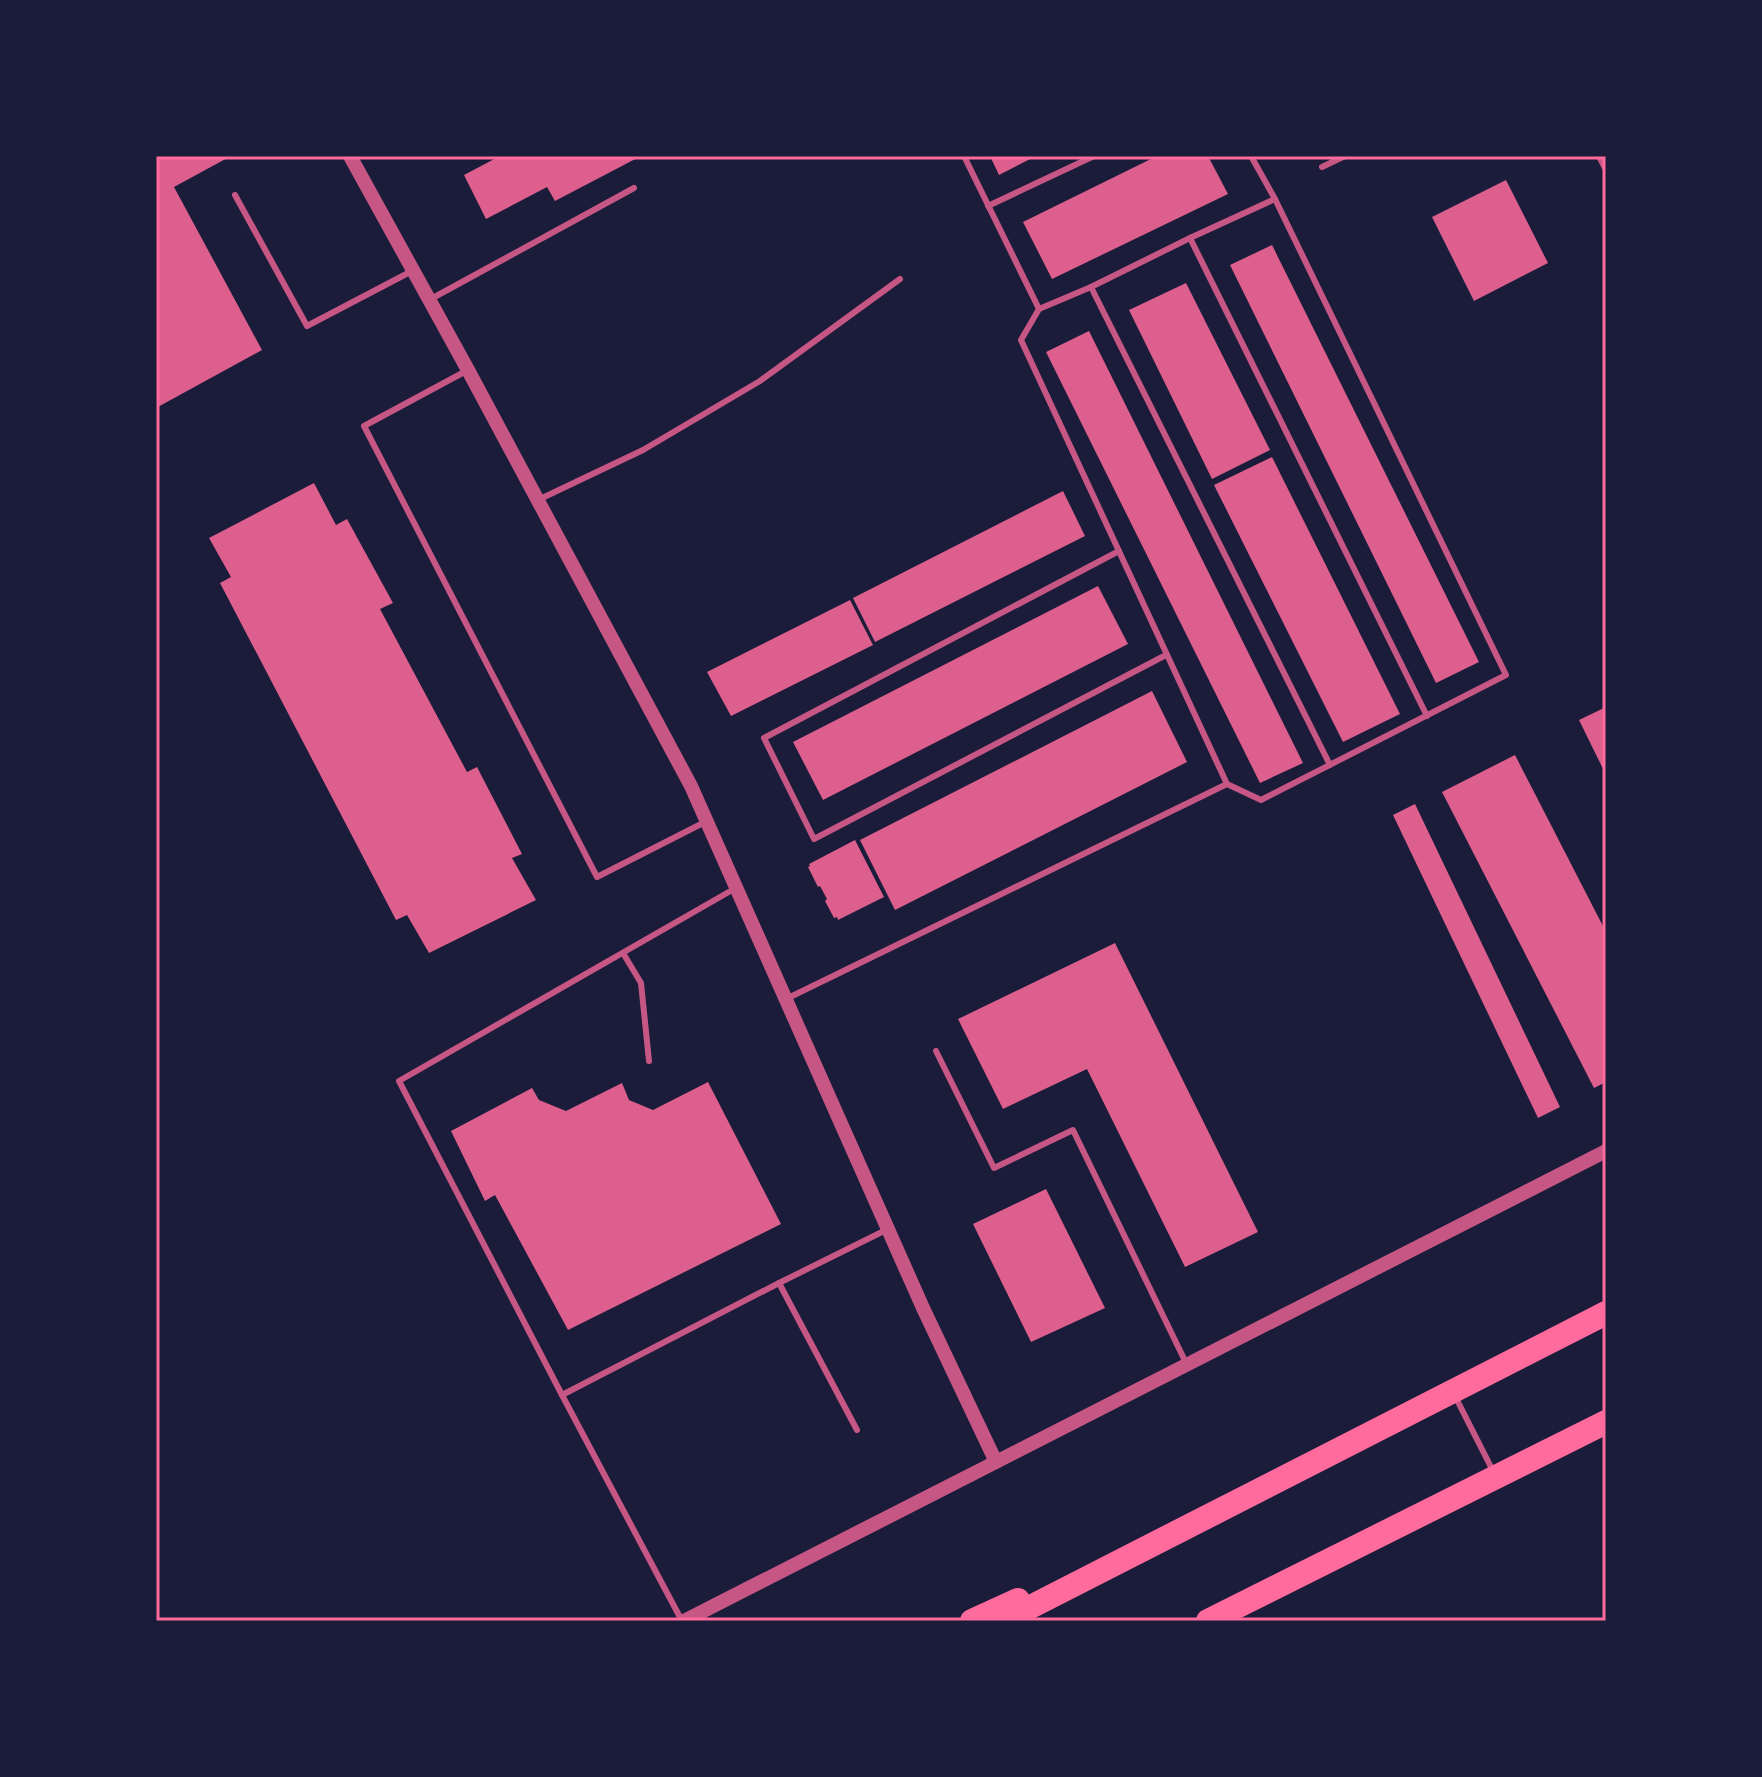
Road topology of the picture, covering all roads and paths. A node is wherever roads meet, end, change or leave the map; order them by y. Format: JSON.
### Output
{"nodes":[{"id":1,"x":350,"y":156,"type":"edge"},
{"id":2,"x":964,"y":156,"type":"edge"},
{"id":3,"x":1094,"y":156,"type":"edge"},
{"id":4,"x":1251,"y":156,"type":"edge"},
{"id":5,"x":1345,"y":156,"type":"edge"},
{"id":6,"x":1600,"y":156,"type":"edge"},
{"id":7,"x":1322,"y":167,"type":"dead end"},
{"id":8,"x":1606,"y":168,"type":"edge"},
{"id":9,"x":634,"y":188,"type":"dead end"},
{"id":10,"x":235,"y":195,"type":"dead end"},
{"id":11,"x":1275,"y":199,"type":"junction"},
{"id":12,"x":988,"y":206,"type":"junction"},
{"id":13,"x":1190,"y":238,"type":"junction"},
{"id":14,"x":413,"y":270,"type":"junction"},
{"id":15,"x":900,"y":279,"type":"dead end"},
{"id":16,"x":1091,"y":287,"type":"junction"},
{"id":17,"x":429,"y":300,"type":"junction"},
{"id":18,"x":1039,"y":309,"type":"junction"},
{"id":19,"x":468,"y":370,"type":"junction"},
{"id":20,"x":537,"y":500,"type":"junction"},
{"id":21,"x":1119,"y":551,"type":"junction"},
{"id":22,"x":1166,"y":655,"type":"junction"},
{"id":23,"x":1427,"y":716,"type":"junction"},
{"id":24,"x":1330,"y":765,"type":"junction"},
{"id":25,"x":1227,"y":784,"type":"junction"},
{"id":26,"x":707,"y":821,"type":"junction"},
{"id":27,"x":737,"y":887,"type":"junction"},
{"id":28,"x":623,"y":953,"type":"junction"},
{"id":29,"x":786,"y":999,"type":"junction"},
{"id":30,"x":936,"y":1051,"type":"dead end"},
{"id":31,"x":649,"y":1061,"type":"dead end"},
{"id":32,"x":1606,"y":1151,"type":"edge"},
{"id":33,"x":888,"y":1229,"type":"junction"},
{"id":34,"x":779,"y":1283,"type":"junction"},
{"id":35,"x":1606,"y":1313,"type":"edge"},
{"id":36,"x":1187,"y":1365,"type":"junction"},
{"id":37,"x":1452,"y":1391,"type":"junction"},
{"id":38,"x":562,"y":1395,"type":"junction"},
{"id":39,"x":1606,"y":1422,"type":"edge"},
{"id":40,"x":857,"y":1430,"type":"dead end"},
{"id":41,"x":996,"y":1462,"type":"junction"},
{"id":42,"x":1496,"y":1477,"type":"junction"},
{"id":43,"x":1250,"y":1494,"type":"junction"},
{"id":44,"x":683,"y":1621,"type":"edge"},
{"id":45,"x":972,"y":1621,"type":"edge"},
{"id":46,"x":1003,"y":1621,"type":"edge"},
{"id":47,"x":1208,"y":1621,"type":"edge"}],
"edges":[{"from":1,"to":14,"type":"street"},
{"from":2,"to":12,"type":"lane"},
{"from":3,"to":12,"type":"lane"},
{"from":4,"to":11,"type":"lane"},
{"from":5,"to":7,"type":"lane"},
{"from":6,"to":8,"type":"street"},
{"from":9,"to":17,"type":"lane"},
{"from":10,"to":14,"type":"lane"},
{"from":11,"to":13,"type":"lane"},
{"from":11,"to":23,"type":"lane"},
{"from":12,"to":18,"type":"lane"},
{"from":13,"to":16,"type":"lane"},
{"from":13,"to":23,"type":"lane"},
{"from":14,"to":17,"type":"street"},
{"from":15,"to":20,"type":"lane"},
{"from":16,"to":18,"type":"lane"},
{"from":16,"to":24,"type":"lane"},
{"from":17,"to":19,"type":"street"},
{"from":18,"to":21,"type":"lane"},
{"from":19,"to":20,"type":"street"},
{"from":19,"to":26,"type":"lane"},
{"from":20,"to":26,"type":"street"},
{"from":21,"to":22,"type":"lane"},
{"from":21,"to":22,"type":"lane"},
{"from":22,"to":25,"type":"lane"},
{"from":23,"to":24,"type":"lane"},
{"from":24,"to":25,"type":"lane"},
{"from":25,"to":29,"type":"lane"},
{"from":26,"to":27,"type":"street"},
{"from":27,"to":28,"type":"lane"},
{"from":27,"to":29,"type":"street"},
{"from":28,"to":31,"type":"lane"},
{"from":28,"to":38,"type":"lane"},
{"from":29,"to":33,"type":"street"},
{"from":30,"to":36,"type":"lane"},
{"from":32,"to":36,"type":"street"},
{"from":33,"to":34,"type":"lane"},
{"from":33,"to":41,"type":"street"},
{"from":34,"to":38,"type":"lane"},
{"from":34,"to":40,"type":"lane"},
{"from":35,"to":37,"type":"highway"},
{"from":36,"to":41,"type":"street"},
{"from":37,"to":42,"type":"lane"},
{"from":37,"to":43,"type":"highway"},
{"from":38,"to":44,"type":"lane"},
{"from":39,"to":42,"type":"highway"},
{"from":41,"to":44,"type":"street"},
{"from":42,"to":47,"type":"highway"},
{"from":43,"to":45,"type":"highway"},
{"from":43,"to":46,"type":"highway"}]}
